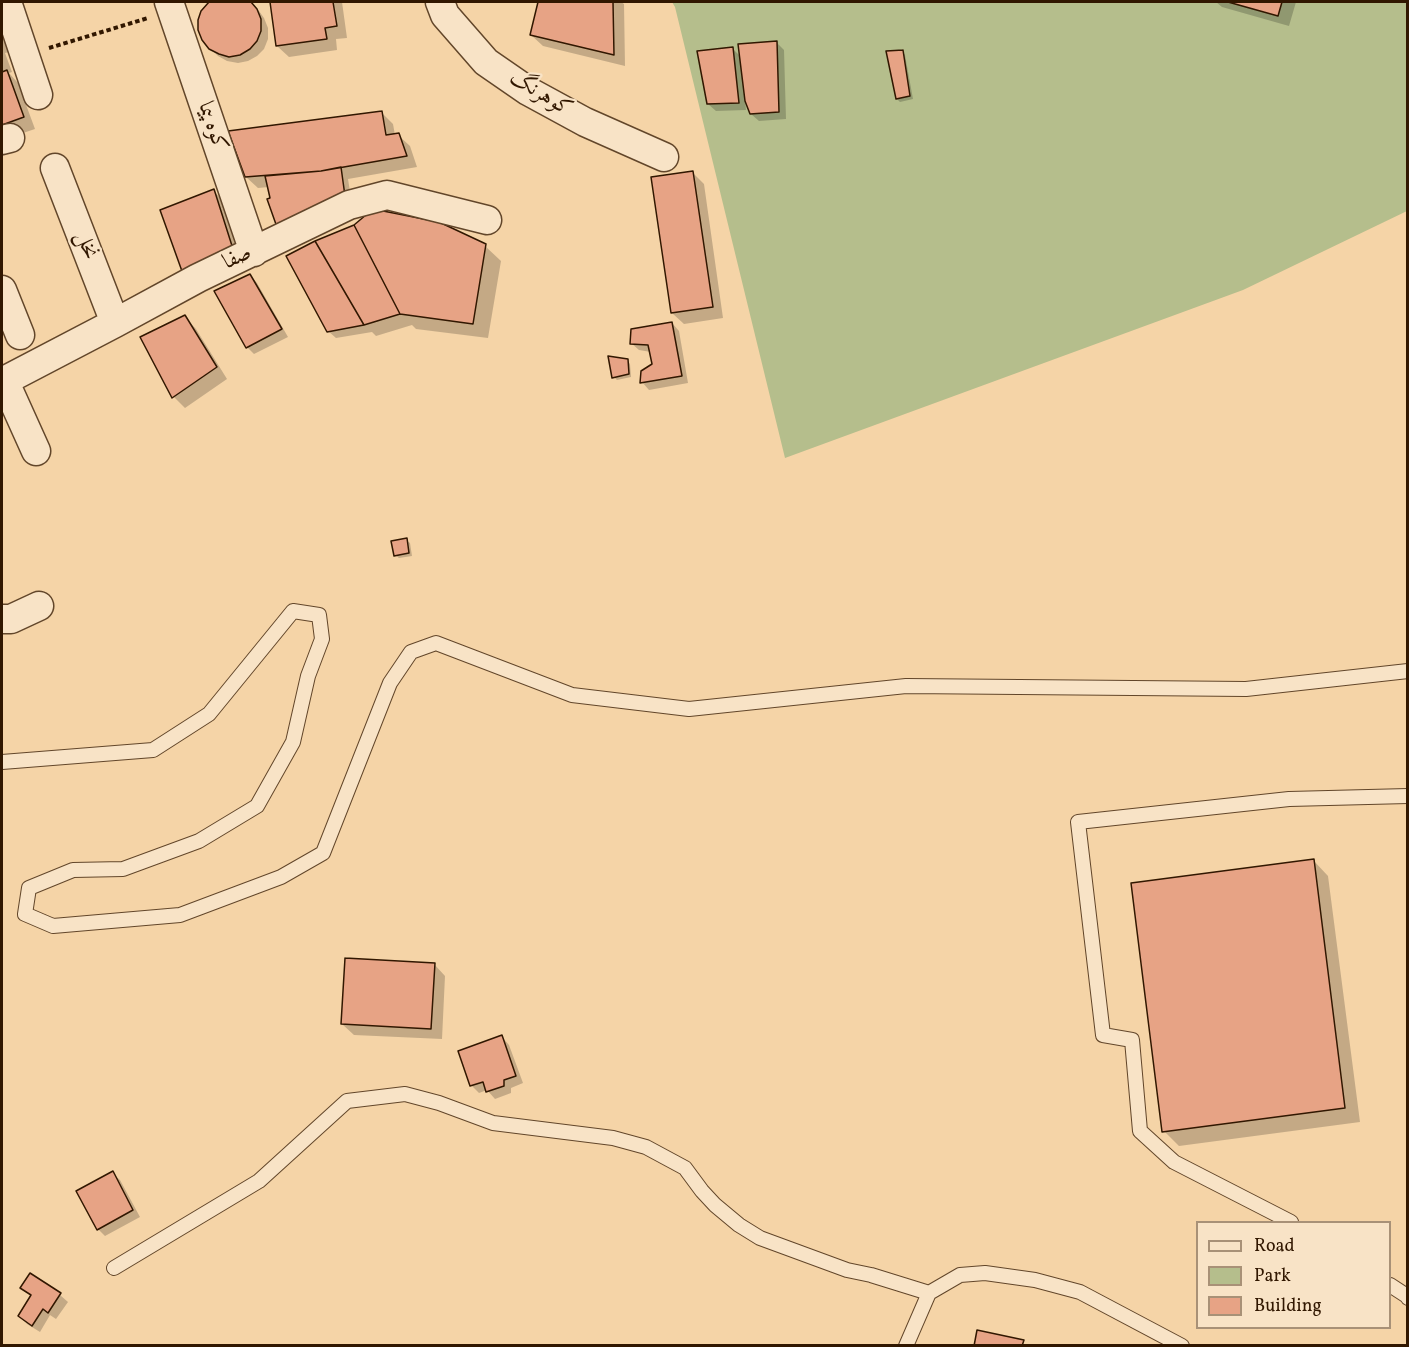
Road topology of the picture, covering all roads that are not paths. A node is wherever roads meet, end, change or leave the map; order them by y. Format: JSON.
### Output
{"nodes":[{"id":1,"x":7,"y":2,"type":"edge"},
{"id":2,"x":440,"y":2,"type":"edge"},
{"id":3,"x":170,"y":6,"type":"edge"},
{"id":4,"x":38,"y":95,"type":"dead end"},
{"id":5,"x":664,"y":157,"type":"dead end"},
{"id":6,"x":55,"y":168,"type":"dead end"},
{"id":7,"x":487,"y":220,"type":"dead end"},
{"id":8,"x":254,"y":252,"type":"junction"},
{"id":9,"x":2,"y":290,"type":"edge"},
{"id":10,"x":115,"y":323,"type":"junction"},
{"id":11,"x":20,"y":335,"type":"dead end"},
{"id":12,"x":3,"y":381,"type":"edge"},
{"id":13,"x":36,"y":450,"type":"dead end"},
{"id":14,"x":39,"y":606,"type":"dead end"},
{"id":15,"x":2,"y":619,"type":"edge"},
{"id":16,"x":1407,"y":671,"type":"edge"},
{"id":17,"x":2,"y":762,"type":"edge"},
{"id":18,"x":1407,"y":796,"type":"edge"},
{"id":19,"x":1289,"y":1221,"type":"edge"},
{"id":20,"x":114,"y":1268,"type":"dead end"},
{"id":21,"x":1391,"y":1286,"type":"edge"},
{"id":22,"x":929,"y":1293,"type":"junction"},
{"id":23,"x":1407,"y":1298,"type":"edge"},
{"id":24,"x":906,"y":1346,"type":"edge"},
{"id":25,"x":1182,"y":1346,"type":"edge"}],
"edges":[{"from":1,"to":4,"type":"street"},
{"from":2,"to":5,"type":"street","name":"کوهرنگ"},
{"from":3,"to":8,"type":"street","name":"کوه پیما"},
{"from":6,"to":10,"type":"street","name":"نخل"},
{"from":7,"to":8,"type":"street","name":"صفا"},
{"from":8,"to":10,"type":"street","name":"صفا"},
{"from":9,"to":11,"type":"street"},
{"from":10,"to":12,"type":"street","name":"صفا"},
{"from":12,"to":13,"type":"street"},
{"from":14,"to":15,"type":"street"},
{"from":16,"to":17,"type":"lane"},
{"from":18,"to":19,"type":"lane"},
{"from":20,"to":22,"type":"lane"},
{"from":21,"to":23,"type":"lane"},
{"from":22,"to":24,"type":"lane"},
{"from":22,"to":25,"type":"lane"}]}
